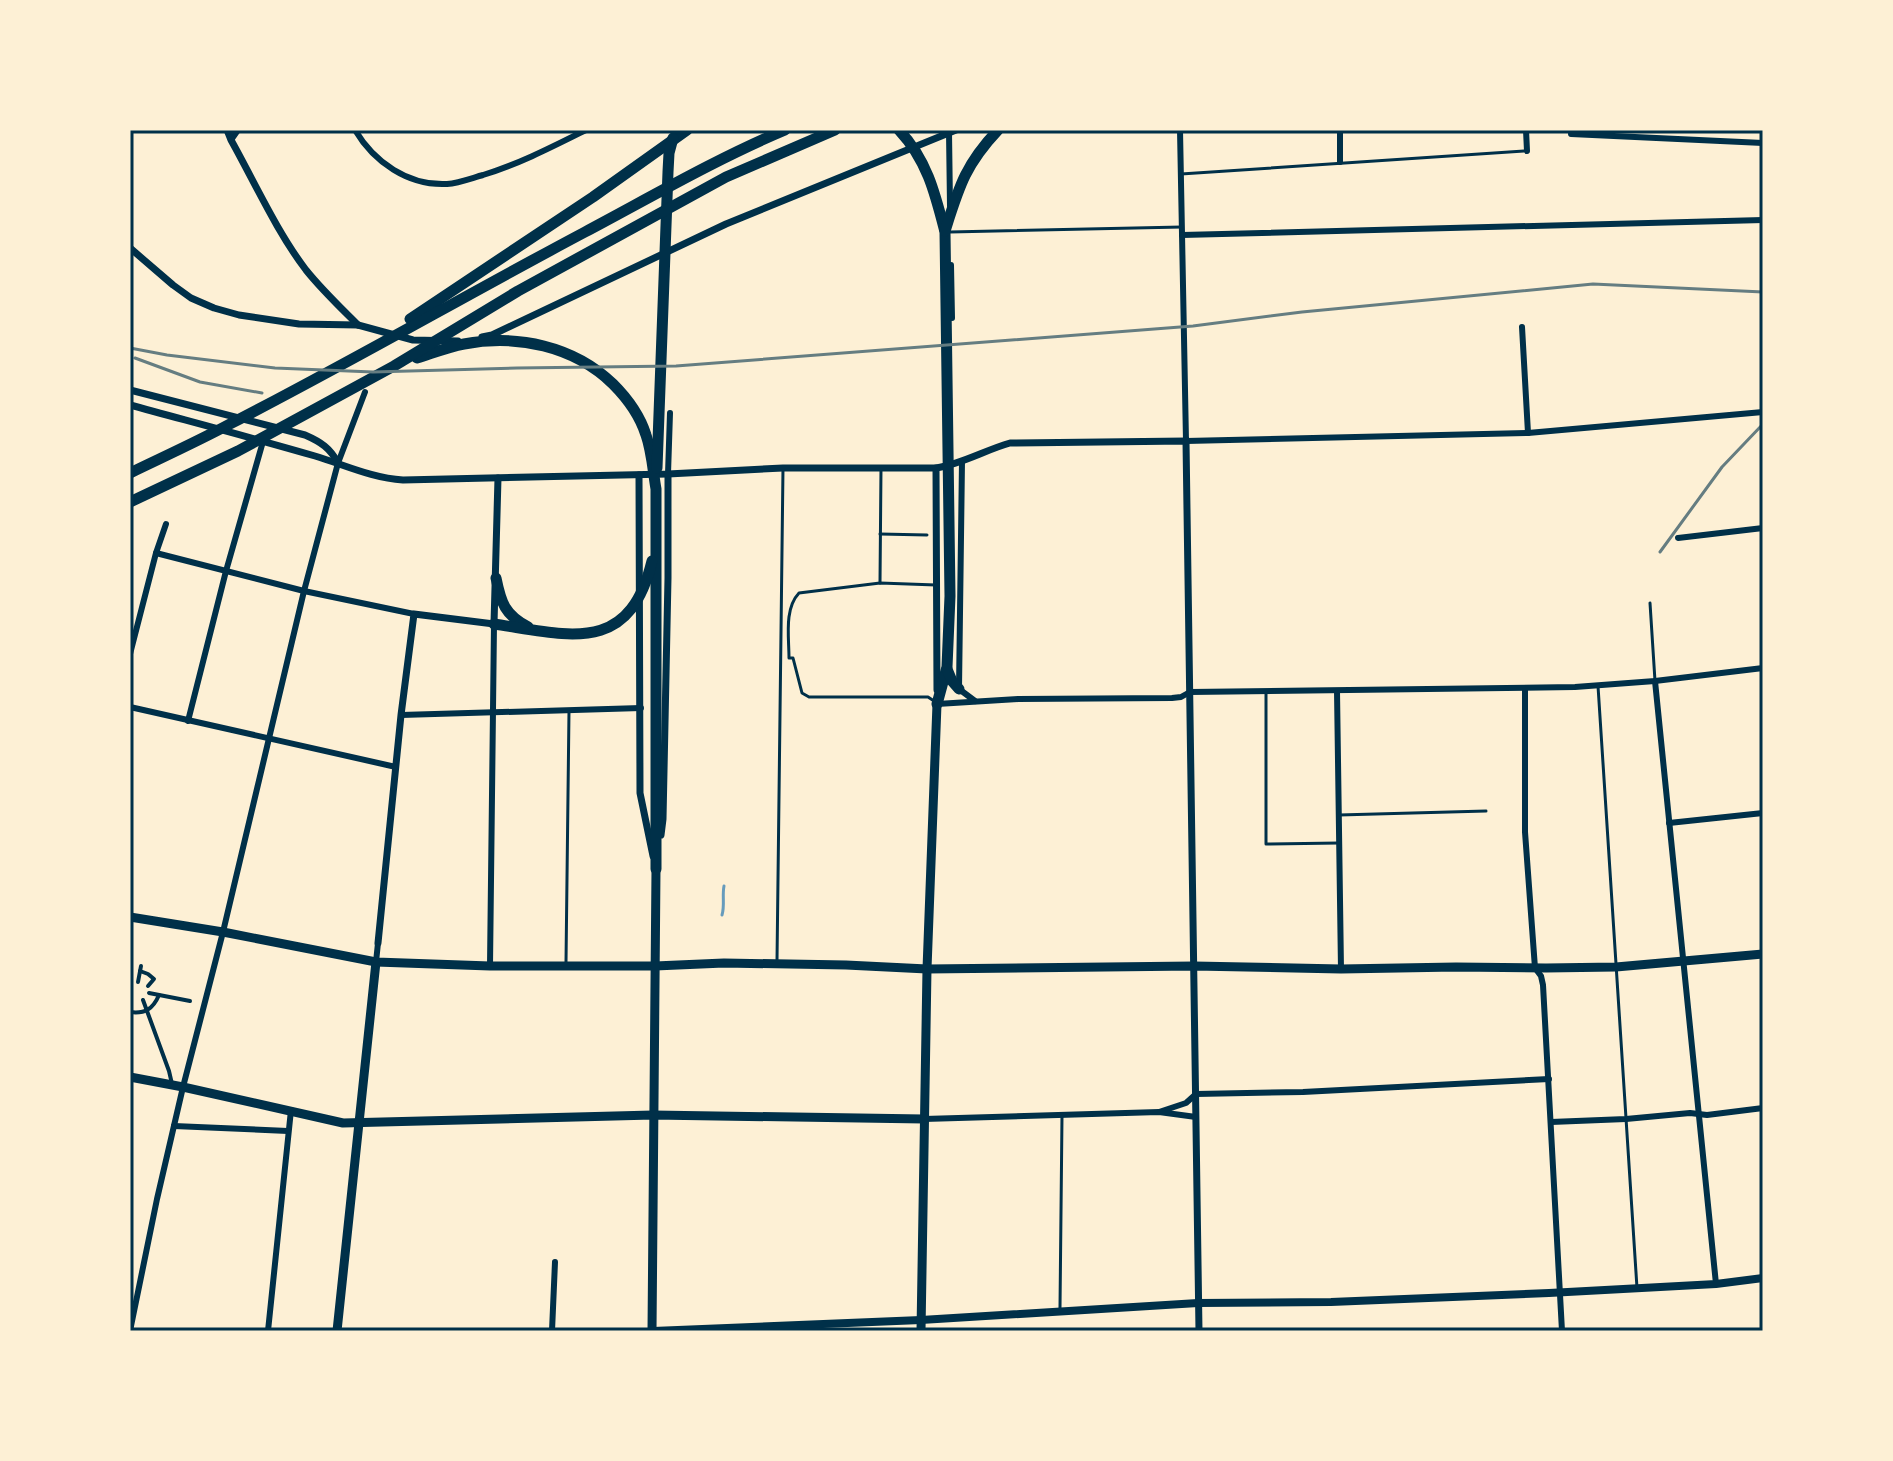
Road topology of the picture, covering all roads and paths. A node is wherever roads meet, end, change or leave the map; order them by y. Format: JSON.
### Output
{"nodes":[{"id":1,"x":227,"y":130,"type":"edge"},
{"id":2,"x":238,"y":130,"type":"edge"},
{"id":3,"x":355,"y":130,"type":"edge"},
{"id":4,"x":586,"y":130,"type":"edge"},
{"id":5,"x":677,"y":130,"type":"edge"},
{"id":6,"x":687,"y":130,"type":"edge"},
{"id":7,"x":785,"y":130,"type":"edge"},
{"id":8,"x":835,"y":130,"type":"edge"},
{"id":9,"x":899,"y":130,"type":"edge"},
{"id":10,"x":998,"y":130,"type":"edge"},
{"id":11,"x":1180,"y":130,"type":"edge"},
{"id":12,"x":1340,"y":130,"type":"edge"},
{"id":13,"x":1526,"y":130,"type":"edge"},
{"id":14,"x":952,"y":131,"type":"edge"},
{"id":15,"x":1571,"y":134,"type":"dead end"},
{"id":16,"x":231,"y":140,"type":"junction"},
{"id":17,"x":1763,"y":143,"type":"edge"},
{"id":18,"x":1527,"y":151,"type":"joint"},
{"id":19,"x":1340,"y":162,"type":"junction"},
{"id":20,"x":1181,"y":174,"type":"junction"},
{"id":21,"x":1763,"y":220,"type":"edge"},
{"id":22,"x":1182,"y":231,"type":"junction"},
{"id":23,"x":948,"y":232,"type":"junction"},
{"id":24,"x":130,"y":248,"type":"edge"},
{"id":25,"x":457,"y":294,"type":"junction"},
{"id":26,"x":952,"y":318,"type":"dead end"},
{"id":27,"x":358,"y":325,"type":"junction"},
{"id":28,"x":1522,"y":327,"type":"dead end"},
{"id":29,"x":394,"y":366,"type":"junction"},
{"id":30,"x":130,"y":390,"type":"edge"},
{"id":31,"x":365,"y":392,"type":"dead end"},
{"id":32,"x":130,"y":405,"type":"edge"},
{"id":33,"x":1763,"y":412,"type":"edge"},
{"id":34,"x":670,"y":413,"type":"dead end"},
{"id":35,"x":269,"y":426,"type":"junction"},
{"id":36,"x":1528,"y":433,"type":"junction"},
{"id":37,"x":1186,"y":441,"type":"junction"},
{"id":38,"x":263,"y":442,"type":"junction"},
{"id":39,"x":962,"y":461,"type":"junction"},
{"id":40,"x":338,"y":463,"type":"junction"},
{"id":41,"x":783,"y":468,"type":"junction"},
{"id":42,"x":881,"y":468,"type":"junction"},
{"id":43,"x":936,"y":468,"type":"junction"},
{"id":44,"x":130,"y":473,"type":"edge"},
{"id":45,"x":668,"y":474,"type":"junction"},
{"id":46,"x":639,"y":475,"type":"junction"},
{"id":47,"x":498,"y":478,"type":"junction"},
{"id":48,"x":656,"y":489,"type":"junction"},
{"id":49,"x":130,"y":502,"type":"edge"},
{"id":50,"x":166,"y":524,"type":"dead end"},
{"id":51,"x":1763,"y":528,"type":"edge"},
{"id":52,"x":880,"y":534,"type":"junction"},
{"id":53,"x":927,"y":535,"type":"dead end"},
{"id":54,"x":1678,"y":538,"type":"dead end"},
{"id":55,"x":656,"y":545,"type":"junction"},
{"id":56,"x":156,"y":553,"type":"junction"},
{"id":57,"x":226,"y":571,"type":"junction"},
{"id":58,"x":496,"y":578,"type":"junction"},
{"id":59,"x":880,"y":583,"type":"junction"},
{"id":60,"x":936,"y":585,"type":"junction"},
{"id":61,"x":304,"y":591,"type":"junction"},
{"id":62,"x":1650,"y":603,"type":"dead end"},
{"id":63,"x":414,"y":614,"type":"junction"},
{"id":64,"x":494,"y":624,"type":"junction"},
{"id":65,"x":540,"y":631,"type":"junction"},
{"id":66,"x":130,"y":654,"type":"edge"},
{"id":67,"x":947,"y":667,"type":"junction"},
{"id":68,"x":1763,"y":668,"type":"edge"},
{"id":69,"x":1655,"y":681,"type":"junction"},
{"id":70,"x":1598,"y":686,"type":"junction"},
{"id":71,"x":959,"y":689,"type":"junction"},
{"id":72,"x":1525,"y":689,"type":"junction"},
{"id":73,"x":1337,"y":691,"type":"junction"},
{"id":74,"x":1190,"y":692,"type":"junction"},
{"id":75,"x":1266,"y":692,"type":"junction"},
{"id":76,"x":975,"y":701,"type":"junction"},
{"id":77,"x":937,"y":704,"type":"junction"},
{"id":78,"x":130,"y":707,"type":"edge"},
{"id":79,"x":641,"y":708,"type":"junction"},
{"id":80,"x":569,"y":711,"type":"junction"},
{"id":81,"x":493,"y":713,"type":"junction"},
{"id":82,"x":401,"y":715,"type":"junction"},
{"id":83,"x":188,"y":721,"type":"junction"},
{"id":84,"x":268,"y":737,"type":"junction"},
{"id":85,"x":396,"y":767,"type":"junction"},
{"id":86,"x":1486,"y":811,"type":"dead end"},
{"id":87,"x":1763,"y":813,"type":"edge"},
{"id":88,"x":1339,"y":815,"type":"junction"},
{"id":89,"x":1669,"y":823,"type":"junction"},
{"id":90,"x":1339,"y":843,"type":"junction"},
{"id":91,"x":656,"y":869,"type":"junction"},
{"id":92,"x":130,"y":917,"type":"edge"},
{"id":93,"x":223,"y":932,"type":"junction"},
{"id":94,"x":378,"y":943,"type":"joint"},
{"id":95,"x":1763,"y":954,"type":"edge"},
{"id":96,"x":376,"y":962,"type":"junction"},
{"id":97,"x":1682,"y":962,"type":"junction"},
{"id":98,"x":777,"y":965,"type":"junction"},
{"id":99,"x":490,"y":966,"type":"junction"},
{"id":100,"x":566,"y":966,"type":"junction"},
{"id":101,"x":655,"y":966,"type":"junction"},
{"id":102,"x":1194,"y":966,"type":"junction"},
{"id":103,"x":1616,"y":967,"type":"junction"},
{"id":104,"x":1535,"y":968,"type":"junction"},
{"id":105,"x":927,"y":969,"type":"junction"},
{"id":106,"x":1341,"y":969,"type":"junction"},
{"id":107,"x":138,"y":982,"type":"dead end"},
{"id":108,"x":148,"y":986,"type":"dead end"},
{"id":109,"x":149,"y":993,"type":"dead end"},
{"id":110,"x":159,"y":995,"type":"junction"},
{"id":111,"x":143,"y":1000,"type":"dead end"},
{"id":112,"x":190,"y":1001,"type":"dead end"},
{"id":113,"x":147,"y":1010,"type":"junction"},
{"id":114,"x":130,"y":1012,"type":"edge"},
{"id":115,"x":130,"y":1077,"type":"edge"},
{"id":116,"x":1549,"y":1079,"type":"junction"},
{"id":117,"x":177,"y":1086,"type":"junction"},
{"id":118,"x":1196,"y":1094,"type":"junction"},
{"id":119,"x":1763,"y":1108,"type":"edge"},
{"id":120,"x":291,"y":1110,"type":"junction"},
{"id":121,"x":1159,"y":1112,"type":"junction"},
{"id":122,"x":1698,"y":1113,"type":"junction"},
{"id":123,"x":653,"y":1115,"type":"junction"},
{"id":124,"x":1062,"y":1116,"type":"junction"},
{"id":125,"x":1196,"y":1117,"type":"junction"},
{"id":126,"x":924,"y":1119,"type":"junction"},
{"id":127,"x":1626,"y":1119,"type":"junction"},
{"id":128,"x":359,"y":1122,"type":"junction"},
{"id":129,"x":1551,"y":1122,"type":"junction"},
{"id":130,"x":174,"y":1126,"type":"junction"},
{"id":131,"x":288,"y":1131,"type":"junction"},
{"id":132,"x":555,"y":1262,"type":"dead end"},
{"id":133,"x":1763,"y":1278,"type":"edge"},
{"id":134,"x":1716,"y":1284,"type":"junction"},
{"id":135,"x":1637,"y":1288,"type":"junction"},
{"id":136,"x":1560,"y":1293,"type":"junction"},
{"id":137,"x":1198,"y":1303,"type":"junction"},
{"id":138,"x":1060,"y":1312,"type":"junction"},
{"id":139,"x":921,"y":1326,"type":"edge"},
{"id":140,"x":130,"y":1331,"type":"edge"},
{"id":141,"x":268,"y":1331,"type":"edge"},
{"id":142,"x":337,"y":1331,"type":"edge"},
{"id":143,"x":552,"y":1331,"type":"edge"},
{"id":144,"x":652,"y":1331,"type":"edge"},
{"id":145,"x":1199,"y":1331,"type":"edge"},
{"id":146,"x":1562,"y":1331,"type":"edge"}],
"edges":[{"from":1,"to":16,"type":"street"},
{"from":2,"to":16,"type":"street"},
{"from":3,"to":4,"type":"street"},
{"from":5,"to":48,"type":"highway"},
{"from":6,"to":25,"type":"highway"},
{"from":7,"to":25,"type":"highway"},
{"from":8,"to":29,"type":"highway"},
{"from":9,"to":23,"type":"highway"},
{"from":10,"to":23,"type":"highway"},
{"from":11,"to":20,"type":"street"},
{"from":12,"to":19,"type":"street"},
{"from":13,"to":18,"type":"street"},
{"from":14,"to":23,"type":"street"},
{"from":14,"to":27,"type":"street"},
{"from":15,"to":17,"type":"street"},
{"from":16,"to":27,"type":"street"},
{"from":18,"to":19,"type":"lane"},
{"from":19,"to":20,"type":"lane"},
{"from":20,"to":22,"type":"street"},
{"from":21,"to":22,"type":"street"},
{"from":22,"to":23,"type":"lane"},
{"from":22,"to":37,"type":"street"},
{"from":23,"to":26,"type":"street"},
{"from":23,"to":67,"type":"highway"},
{"from":24,"to":27,"type":"street"},
{"from":25,"to":44,"type":"highway"},
{"from":28,"to":36,"type":"street"},
{"from":29,"to":48,"type":"highway"},
{"from":29,"to":49,"type":"highway"},
{"from":30,"to":35,"type":"street"},
{"from":31,"to":40,"type":"street"},
{"from":32,"to":38,"type":"street"},
{"from":33,"to":36,"type":"street"},
{"from":34,"to":45,"type":"street"},
{"from":35,"to":38,"type":"street"},
{"from":35,"to":40,"type":"street"},
{"from":36,"to":37,"type":"street"},
{"from":37,"to":39,"type":"street"},
{"from":37,"to":74,"type":"street"},
{"from":38,"to":40,"type":"street"},
{"from":38,"to":57,"type":"street"},
{"from":39,"to":43,"type":"street"},
{"from":39,"to":71,"type":"street"},
{"from":40,"to":47,"type":"street"},
{"from":40,"to":61,"type":"street"},
{"from":41,"to":42,"type":"street"},
{"from":41,"to":45,"type":"street"},
{"from":41,"to":98,"type":"lane"},
{"from":42,"to":43,"type":"street"},
{"from":42,"to":52,"type":"lane"},
{"from":43,"to":60,"type":"street"},
{"from":45,"to":46,"type":"street"},
{"from":45,"to":91,"type":"street"},
{"from":46,"to":47,"type":"street"},
{"from":46,"to":79,"type":"street"},
{"from":47,"to":58,"type":"street"},
{"from":48,"to":55,"type":"highway"},
{"from":50,"to":56,"type":"street"},
{"from":51,"to":54,"type":"street"},
{"from":52,"to":53,"type":"lane"},
{"from":52,"to":59,"type":"lane"},
{"from":55,"to":65,"type":"highway"},
{"from":55,"to":91,"type":"highway"},
{"from":56,"to":57,"type":"street"},
{"from":56,"to":66,"type":"street"},
{"from":57,"to":61,"type":"street"},
{"from":57,"to":83,"type":"street"},
{"from":58,"to":64,"type":"street"},
{"from":58,"to":65,"type":"highway"},
{"from":59,"to":60,"type":"lane"},
{"from":59,"to":77,"type":"lane"},
{"from":60,"to":77,"type":"street"},
{"from":61,"to":63,"type":"street"},
{"from":61,"to":84,"type":"street"},
{"from":62,"to":69,"type":"lane"},
{"from":63,"to":64,"type":"street"},
{"from":63,"to":82,"type":"street"},
{"from":64,"to":65,"type":"highway"},
{"from":64,"to":81,"type":"street"},
{"from":67,"to":71,"type":"highway"},
{"from":67,"to":77,"type":"highway"},
{"from":68,"to":69,"type":"street"},
{"from":69,"to":70,"type":"street"},
{"from":69,"to":89,"type":"street"},
{"from":70,"to":72,"type":"street"},
{"from":70,"to":103,"type":"lane"},
{"from":71,"to":76,"type":"street"},
{"from":72,"to":73,"type":"street"},
{"from":72,"to":104,"type":"street"},
{"from":73,"to":75,"type":"street"},
{"from":73,"to":88,"type":"street"},
{"from":74,"to":75,"type":"street"},
{"from":74,"to":76,"type":"street"},
{"from":74,"to":102,"type":"street"},
{"from":75,"to":90,"type":"lane"},
{"from":76,"to":77,"type":"street"},
{"from":77,"to":105,"type":"main road"},
{"from":78,"to":83,"type":"street"},
{"from":79,"to":80,"type":"street"},
{"from":79,"to":91,"type":"street"},
{"from":80,"to":81,"type":"street"},
{"from":80,"to":100,"type":"lane"},
{"from":81,"to":82,"type":"street"},
{"from":81,"to":99,"type":"street"},
{"from":82,"to":85,"type":"street"},
{"from":83,"to":84,"type":"street"},
{"from":84,"to":85,"type":"street"},
{"from":84,"to":93,"type":"street"},
{"from":85,"to":94,"type":"street"},
{"from":86,"to":88,"type":"lane"},
{"from":87,"to":89,"type":"street"},
{"from":88,"to":90,"type":"street"},
{"from":89,"to":97,"type":"street"},
{"from":90,"to":106,"type":"street"},
{"from":91,"to":101,"type":"main road"},
{"from":92,"to":93,"type":"main road"},
{"from":93,"to":96,"type":"main road"},
{"from":93,"to":117,"type":"street"},
{"from":94,"to":96,"type":"street"},
{"from":95,"to":97,"type":"main road"},
{"from":96,"to":99,"type":"main road"},
{"from":96,"to":128,"type":"main road"},
{"from":97,"to":103,"type":"main road"},
{"from":97,"to":122,"type":"street"},
{"from":98,"to":101,"type":"main road"},
{"from":98,"to":105,"type":"main road"},
{"from":99,"to":100,"type":"main road"},
{"from":100,"to":101,"type":"main road"},
{"from":101,"to":123,"type":"main road"},
{"from":102,"to":105,"type":"main road"},
{"from":102,"to":106,"type":"main road"},
{"from":102,"to":118,"type":"street"},
{"from":103,"to":104,"type":"main road"},
{"from":103,"to":127,"type":"lane"},
{"from":104,"to":106,"type":"main road"},
{"from":104,"to":116,"type":"street"},
{"from":105,"to":126,"type":"main road"},
{"from":107,"to":108,"type":"street"},
{"from":109,"to":110,"type":"street"},
{"from":110,"to":112,"type":"street"},
{"from":110,"to":113,"type":"street"},
{"from":111,"to":113,"type":"street"},
{"from":113,"to":114,"type":"street"},
{"from":113,"to":117,"type":"street"},
{"from":115,"to":117,"type":"main road"},
{"from":116,"to":118,"type":"street"},
{"from":116,"to":129,"type":"street"},
{"from":117,"to":120,"type":"main road"},
{"from":117,"to":130,"type":"street"},
{"from":118,"to":121,"type":"street"},
{"from":118,"to":125,"type":"street"},
{"from":119,"to":122,"type":"street"},
{"from":120,"to":128,"type":"main road"},
{"from":120,"to":131,"type":"street"},
{"from":121,"to":124,"type":"street"},
{"from":121,"to":125,"type":"street"},
{"from":122,"to":127,"type":"street"},
{"from":122,"to":134,"type":"street"},
{"from":123,"to":126,"type":"main road"},
{"from":123,"to":128,"type":"main road"},
{"from":123,"to":144,"type":"main road"},
{"from":124,"to":126,"type":"street"},
{"from":124,"to":138,"type":"lane"},
{"from":125,"to":137,"type":"street"},
{"from":126,"to":139,"type":"main road"},
{"from":127,"to":129,"type":"street"},
{"from":127,"to":135,"type":"lane"},
{"from":128,"to":142,"type":"main road"},
{"from":129,"to":136,"type":"street"},
{"from":130,"to":131,"type":"street"},
{"from":130,"to":140,"type":"street"},
{"from":131,"to":141,"type":"street"},
{"from":132,"to":143,"type":"street"},
{"from":133,"to":134,"type":"main road"},
{"from":134,"to":135,"type":"main road"},
{"from":135,"to":136,"type":"main road"},
{"from":136,"to":137,"type":"main road"},
{"from":136,"to":146,"type":"street"},
{"from":137,"to":138,"type":"main road"},
{"from":137,"to":145,"type":"street"},
{"from":138,"to":139,"type":"main road"},
{"from":139,"to":144,"type":"main road"}]}
